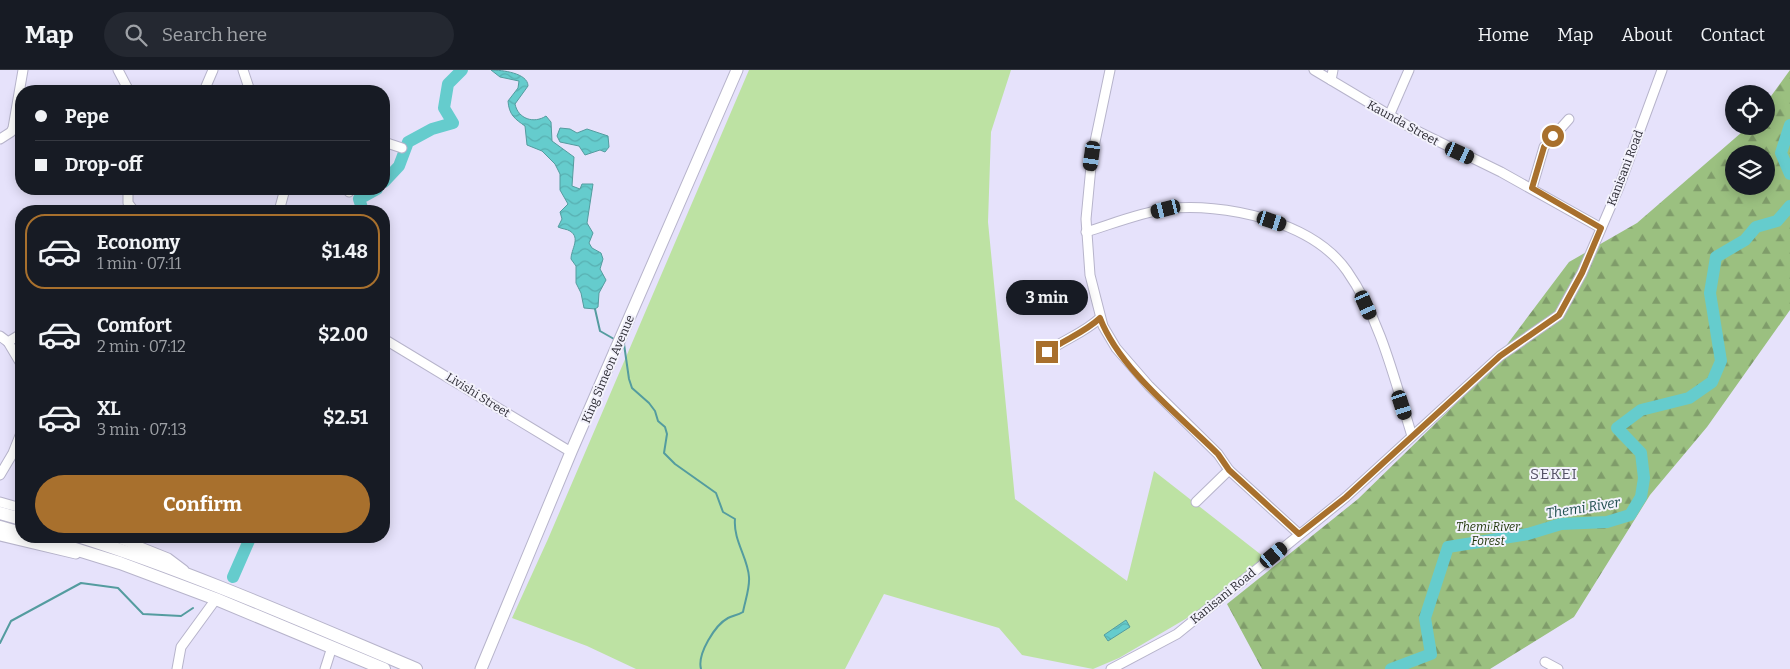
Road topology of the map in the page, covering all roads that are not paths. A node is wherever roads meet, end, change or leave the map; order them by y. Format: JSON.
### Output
{"nodes":[{"id":1,"x":23,"y":70,"type":"edge"},
{"id":2,"x":118,"y":70,"type":"edge"},
{"id":3,"x":212,"y":70,"type":"edge"},
{"id":4,"x":243,"y":70,"type":"edge"},
{"id":5,"x":737,"y":70,"type":"edge"},
{"id":6,"x":1110,"y":70,"type":"edge"},
{"id":7,"x":1314,"y":70,"type":"edge"},
{"id":8,"x":1333,"y":70,"type":"edge"},
{"id":9,"x":1409,"y":70,"type":"edge"},
{"id":10,"x":1662,"y":70,"type":"edge"},
{"id":11,"x":1331,"y":80,"type":"junction"},
{"id":12,"x":20,"y":85,"type":"edge"},
{"id":13,"x":126,"y":85,"type":"edge"},
{"id":14,"x":206,"y":85,"type":"edge"},
{"id":15,"x":248,"y":85,"type":"edge"},
{"id":16,"x":15,"y":116,"type":"edge"},
{"id":17,"x":1389,"y":116,"type":"junction"},
{"id":18,"x":1569,"y":119,"type":"dead end"},
{"id":19,"x":0,"y":139,"type":"edge"},
{"id":20,"x":390,"y":144,"type":"edge"},
{"id":21,"x":402,"y":148,"type":"dead end"},
{"id":22,"x":1532,"y":188,"type":"junction"},
{"id":23,"x":1601,"y":228,"type":"junction"},
{"id":24,"x":1086,"y":232,"type":"junction"},
{"id":25,"x":1100,"y":318,"type":"junction"},
{"id":26,"x":4,"y":339,"type":"edge"},
{"id":27,"x":390,"y":343,"type":"edge"},
{"id":28,"x":1047,"y":352,"type":"dead end"},
{"id":29,"x":15,"y":355,"type":"edge"},
{"id":30,"x":1412,"y":436,"type":"junction"},
{"id":31,"x":15,"y":448,"type":"edge"},
{"id":32,"x":571,"y":452,"type":"junction"},
{"id":33,"x":1229,"y":470,"type":"junction"},
{"id":34,"x":0,"y":475,"type":"edge"},
{"id":35,"x":0,"y":502,"type":"edge"},
{"id":36,"x":1196,"y":502,"type":"dead end"},
{"id":37,"x":15,"y":506,"type":"edge"},
{"id":38,"x":0,"y":513,"type":"edge"},
{"id":39,"x":15,"y":517,"type":"edge"},
{"id":40,"x":0,"y":526,"type":"edge"},
{"id":41,"x":15,"y":531,"type":"edge"},
{"id":42,"x":1299,"y":534,"type":"junction"},
{"id":43,"x":0,"y":536,"type":"edge"},
{"id":44,"x":15,"y":540,"type":"edge"},
{"id":45,"x":26,"y":543,"type":"edge"},
{"id":46,"x":56,"y":543,"type":"edge"},
{"id":47,"x":98,"y":543,"type":"edge"},
{"id":48,"x":130,"y":543,"type":"edge"},
{"id":49,"x":120,"y":562,"type":"junction"},
{"id":50,"x":192,"y":576,"type":"junction"},
{"id":51,"x":216,"y":599,"type":"junction"},
{"id":52,"x":332,"y":647,"type":"junction"},
{"id":53,"x":1546,"y":662,"type":"dead end"},
{"id":54,"x":177,"y":669,"type":"edge"},
{"id":55,"x":325,"y":669,"type":"edge"},
{"id":56,"x":384,"y":669,"type":"edge"},
{"id":57,"x":416,"y":669,"type":"edge"},
{"id":58,"x":480,"y":669,"type":"edge"},
{"id":59,"x":1111,"y":669,"type":"edge"},
{"id":60,"x":1558,"y":669,"type":"edge"}],
"edges":[{"from":1,"to":12,"type":"street"},
{"from":2,"to":13,"type":"street"},
{"from":3,"to":14,"type":"street"},
{"from":4,"to":15,"type":"street"},
{"from":5,"to":32,"type":"main road","name":"King Simeon Avenue"},
{"from":6,"to":24,"type":"street"},
{"from":7,"to":11,"type":"street","name":"Kaunda Street"},
{"from":8,"to":11,"type":"street"},
{"from":9,"to":17,"type":"street"},
{"from":10,"to":23,"type":"street","name":"Kanisani Road"},
{"from":11,"to":17,"type":"street","name":"Kaunda Street"},
{"from":16,"to":19,"type":"street"},
{"from":17,"to":22,"type":"street","name":"Kaunda Street"},
{"from":18,"to":22,"type":"street"},
{"from":20,"to":21,"type":"street"},
{"from":22,"to":23,"type":"street","name":"Kaunda Street"},
{"from":23,"to":30,"type":"street","name":"Kanisani Road"},
{"from":24,"to":25,"type":"street"},
{"from":24,"to":30,"type":"street"},
{"from":25,"to":28,"type":"street"},
{"from":25,"to":33,"type":"street"},
{"from":26,"to":29,"type":"street"},
{"from":27,"to":32,"type":"street","name":"Livishi Street"},
{"from":30,"to":42,"type":"street","name":"Kanisani Road"},
{"from":31,"to":34,"type":"street"},
{"from":32,"to":58,"type":"main road","name":"King Simeon Avenue"},
{"from":33,"to":36,"type":"street"},
{"from":33,"to":42,"type":"street"},
{"from":35,"to":37,"type":"street"},
{"from":38,"to":39,"type":"highway"},
{"from":40,"to":41,"type":"highway"},
{"from":42,"to":59,"type":"street","name":"Kanisani Road"},
{"from":43,"to":44,"type":"street"},
{"from":45,"to":49,"type":"street"},
{"from":46,"to":49,"type":"highway"},
{"from":47,"to":50,"type":"highway"},
{"from":48,"to":50,"type":"street"},
{"from":49,"to":51,"type":"highway"},
{"from":50,"to":57,"type":"highway"},
{"from":51,"to":52,"type":"highway"},
{"from":51,"to":54,"type":"street"},
{"from":52,"to":55,"type":"street"},
{"from":52,"to":56,"type":"highway"},
{"from":53,"to":60,"type":"street"}]}
